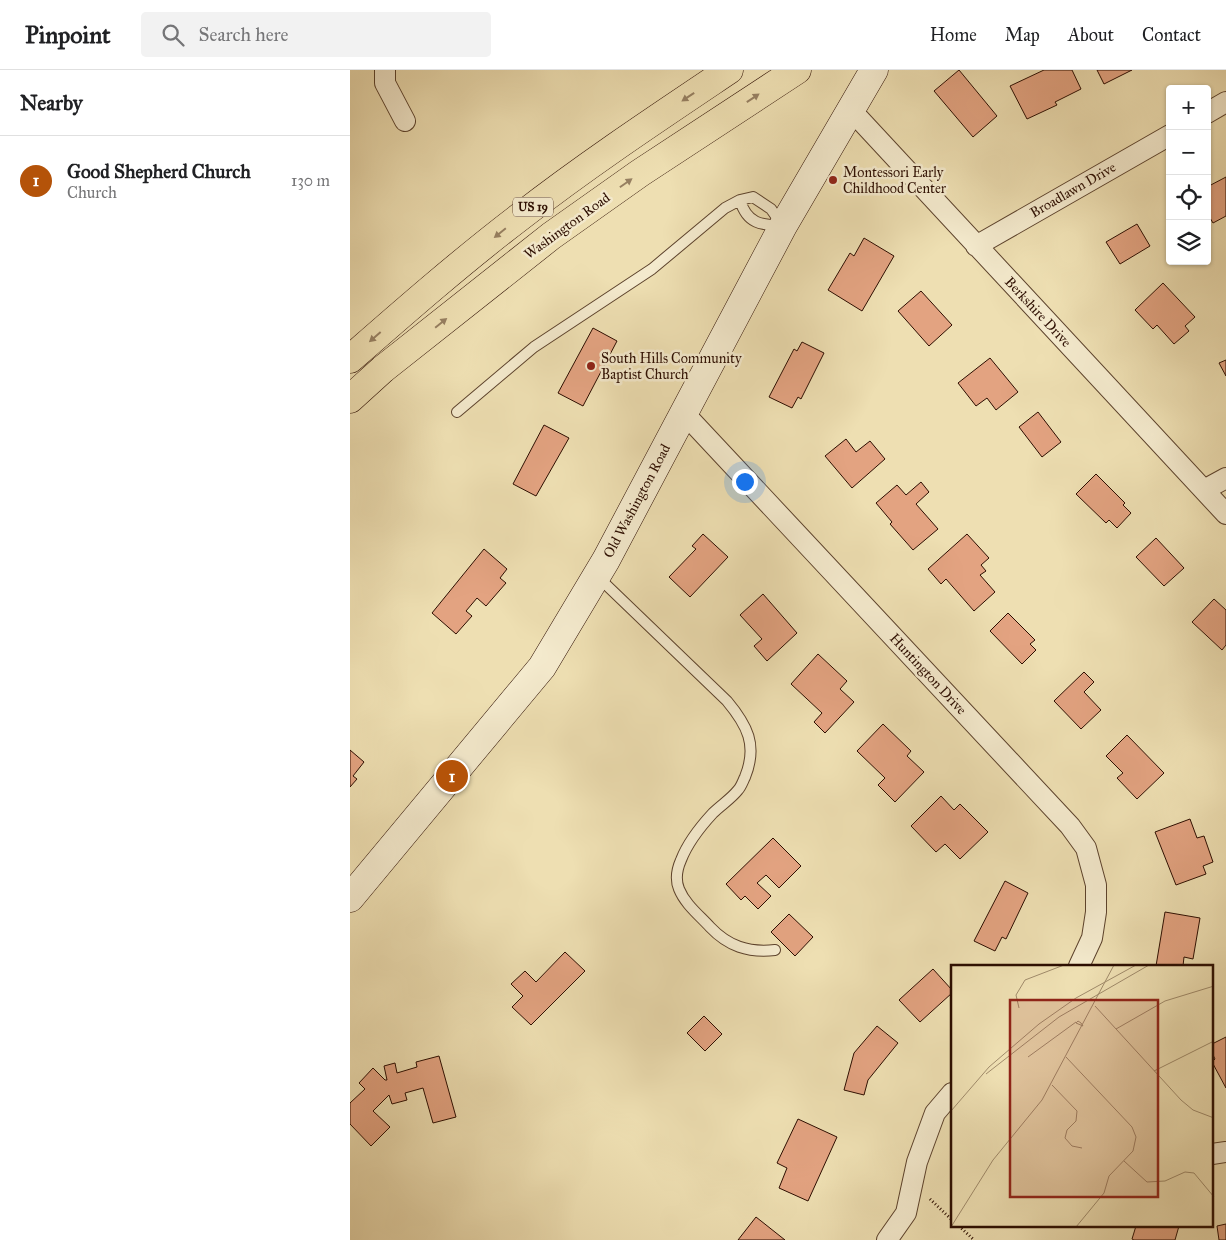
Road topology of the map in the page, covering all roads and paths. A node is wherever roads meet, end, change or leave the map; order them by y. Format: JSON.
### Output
{"nodes":[{"id":1,"x":385,"y":70,"type":"edge"},
{"id":2,"x":729,"y":70,"type":"edge"},
{"id":3,"x":797,"y":70,"type":"edge"},
{"id":4,"x":874,"y":70,"type":"edge"},
{"id":5,"x":1226,"y":102,"type":"edge"},
{"id":6,"x":851,"y":110,"type":"junction"},
{"id":7,"x":1211,"y":111,"type":"edge"},
{"id":8,"x":405,"y":122,"type":"dead end"},
{"id":9,"x":1166,"y":137,"type":"edge"},
{"id":10,"x":740,"y":200,"type":"junction"},
{"id":11,"x":783,"y":226,"type":"junction"},
{"id":12,"x":976,"y":246,"type":"junction"},
{"id":13,"x":350,"y":359,"type":"edge"},
{"id":14,"x":350,"y":399,"type":"edge"},
{"id":15,"x":457,"y":412,"type":"dead end"},
{"id":16,"x":683,"y":412,"type":"junction"},
{"id":17,"x":1226,"y":478,"type":"edge"},
{"id":18,"x":1204,"y":490,"type":"junction"},
{"id":19,"x":1226,"y":514,"type":"edge"},
{"id":20,"x":597,"y":575,"type":"junction"},
{"id":21,"x":350,"y":898,"type":"edge"},
{"id":22,"x":774,"y":950,"type":"dead end"},
{"id":23,"x":1079,"y":965,"type":"edge"},
{"id":24,"x":951,"y":1094,"type":"edge"},
{"id":25,"x":913,"y":1184,"type":"junction"},
{"id":26,"x":951,"y":1219,"type":"edge"},
{"id":27,"x":961,"y":1228,"type":"edge"},
{"id":28,"x":887,"y":1240,"type":"edge"},
{"id":29,"x":974,"y":1240,"type":"edge"}],
"edges":[{"from":1,"to":8,"type":"street"},
{"from":2,"to":13,"type":"main road","number":"US 19","one_way":true},
{"from":14,"to":3,"type":"main road","name":"Washington Road","number":"US 19","one_way":true},
{"from":4,"to":6,"type":"street","name":"Old Washington Road"},
{"from":5,"to":7,"type":"street"},
{"from":6,"to":11,"type":"street","name":"Old Washington Road"},
{"from":6,"to":12,"type":"street","name":"Berkshire Drive"},
{"from":9,"to":12,"type":"street","name":"Broadlawn Drive"},
{"from":10,"to":11,"type":"lane"},
{"from":10,"to":11,"type":"lane"},
{"from":10,"to":15,"type":"lane"},
{"from":11,"to":16,"type":"street","name":"Old Washington Road"},
{"from":12,"to":18,"type":"street","name":"Berkshire Drive"},
{"from":16,"to":20,"type":"street","name":"Old Washington Road"},
{"from":16,"to":23,"type":"street","name":"Huntington Drive"},
{"from":17,"to":18,"type":"street"},
{"from":18,"to":19,"type":"street","name":"Berkshire Drive"},
{"from":20,"to":21,"type":"street","name":"Old Washington Road"},
{"from":20,"to":22,"type":"lane"},
{"from":24,"to":25,"type":"street"},
{"from":25,"to":26,"type":"path"},
{"from":25,"to":28,"type":"street"},
{"from":27,"to":29,"type":"path"}]}
